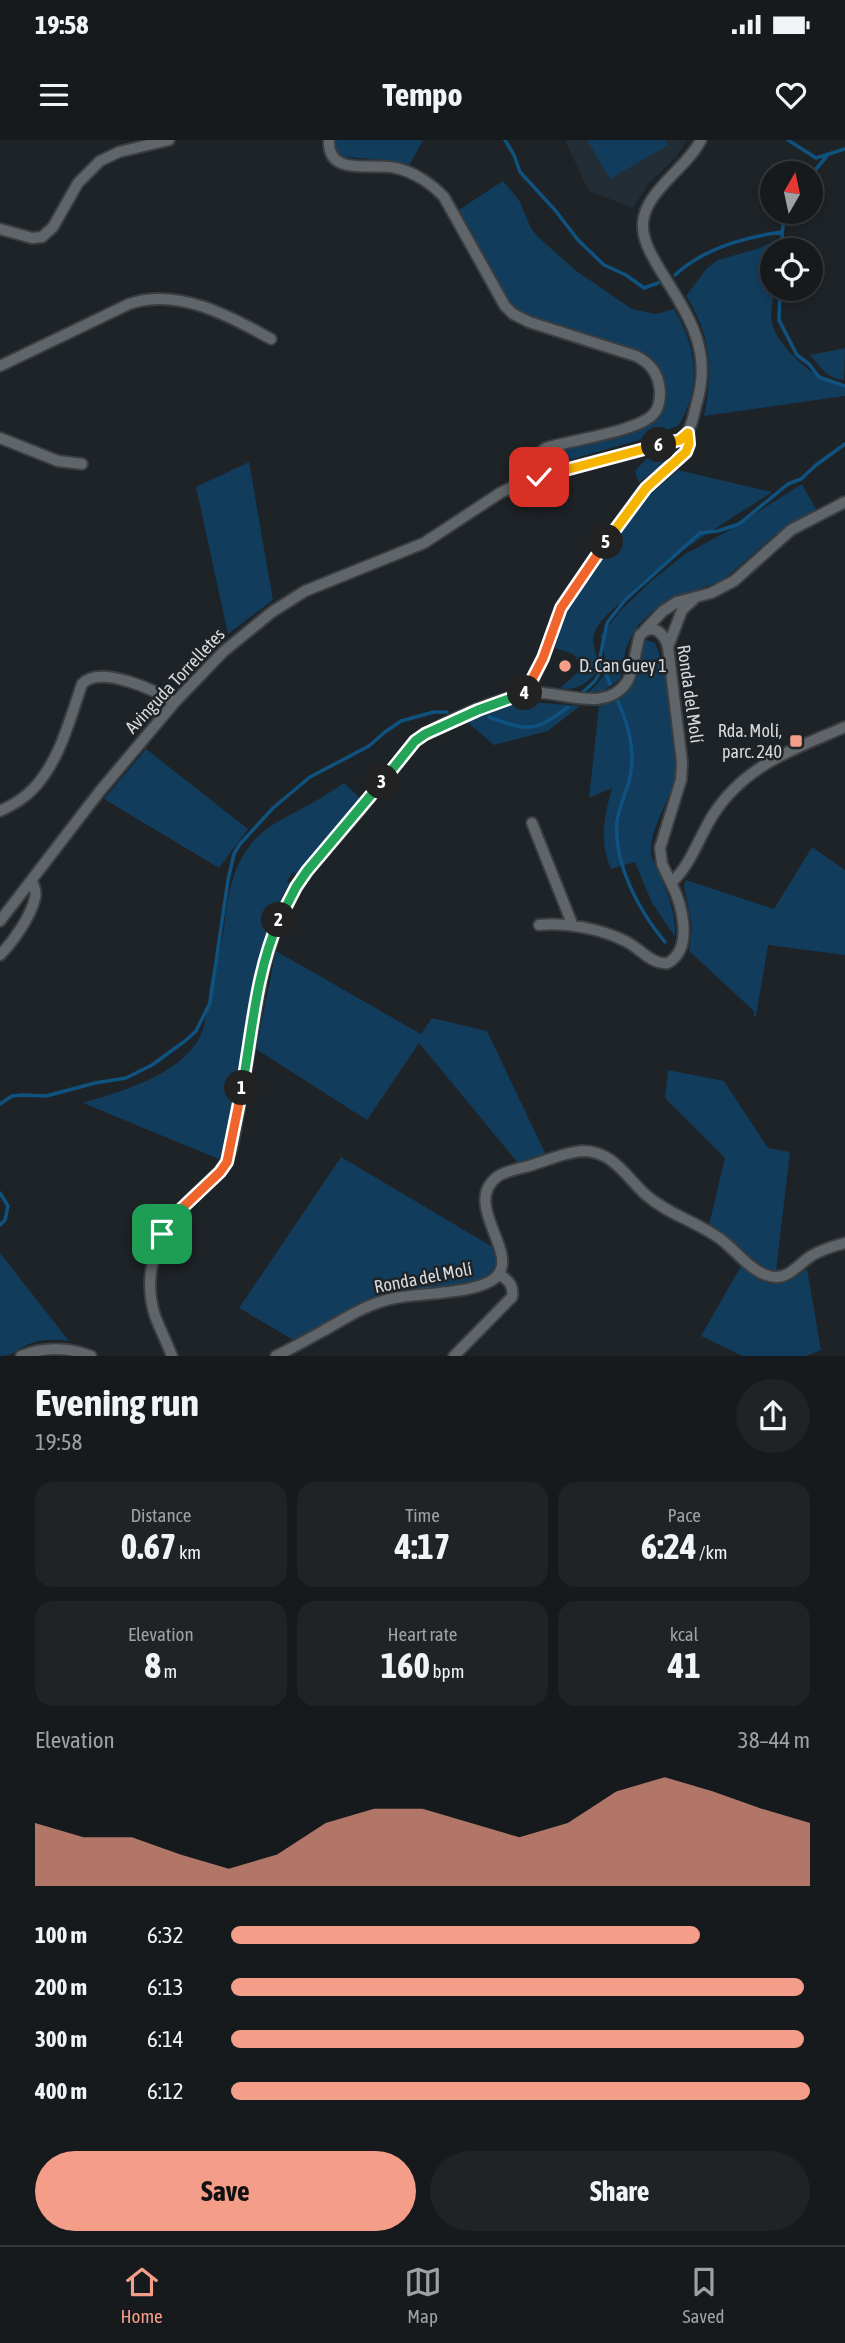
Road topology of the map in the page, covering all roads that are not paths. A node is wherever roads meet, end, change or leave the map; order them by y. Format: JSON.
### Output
{"nodes":[{"id":1,"x":169,"y":140,"type":"edge"},
{"id":2,"x":329,"y":140,"type":"edge"},
{"id":3,"x":701,"y":140,"type":"edge"},
{"id":4,"x":0,"y":229,"type":"edge"},
{"id":5,"x":271,"y":339,"type":"dead end"},
{"id":6,"x":0,"y":366,"type":"edge"},
{"id":7,"x":688,"y":433,"type":"junction"},
{"id":8,"x":0,"y":438,"type":"edge"},
{"id":9,"x":82,"y":464,"type":"dead end"},
{"id":10,"x":539,"y":477,"type":"junction"},
{"id":11,"x":845,"y":502,"type":"edge"},
{"id":12,"x":700,"y":596,"type":"junction"},
{"id":13,"x":645,"y":630,"type":"junction"},
{"id":14,"x":668,"y":647,"type":"junction"},
{"id":15,"x":527,"y":693,"type":"junction"},
{"id":16,"x":174,"y":702,"type":"junction"},
{"id":17,"x":845,"y":727,"type":"edge"},
{"id":18,"x":0,"y":811,"type":"edge"},
{"id":19,"x":532,"y":823,"type":"dead end"},
{"id":20,"x":32,"y":881,"type":"junction"},
{"id":21,"x":671,"y":883,"type":"junction"},
{"id":22,"x":0,"y":921,"type":"edge"},
{"id":23,"x":539,"y":925,"type":"dead end"},
{"id":24,"x":573,"y":926,"type":"junction"},
{"id":25,"x":0,"y":954,"type":"edge"},
{"id":26,"x":845,"y":1243,"type":"edge"},
{"id":27,"x":499,"y":1274,"type":"junction"},
{"id":28,"x":21,"y":1356,"type":"edge"},
{"id":29,"x":91,"y":1356,"type":"edge"},
{"id":30,"x":172,"y":1356,"type":"edge"},
{"id":31,"x":276,"y":1356,"type":"edge"},
{"id":32,"x":454,"y":1356,"type":"edge"}],
"edges":[{"from":1,"to":4,"type":"street"},
{"from":2,"to":10,"type":"street"},
{"from":3,"to":7,"type":"street"},
{"from":5,"to":6,"type":"street"},
{"from":7,"to":10,"type":"street","name":"Avinguda Torrelletes"},
{"from":7,"to":15,"type":"street"},
{"from":8,"to":9,"type":"street"},
{"from":10,"to":16,"type":"street","name":"Avinguda Torrelletes"},
{"from":11,"to":12,"type":"street"},
{"from":12,"to":13,"type":"street"},
{"from":12,"to":14,"type":"street"},
{"from":13,"to":14,"type":"street","name":"Ronda del Molí"},
{"from":13,"to":15,"type":"street"},
{"from":14,"to":21,"type":"street","name":"Ronda del Molí"},
{"from":15,"to":30,"type":"street"},
{"from":16,"to":18,"type":"street"},
{"from":16,"to":20,"type":"street","name":"Avinguda Torrelletes"},
{"from":17,"to":21,"type":"street"},
{"from":19,"to":24,"type":"street"},
{"from":20,"to":22,"type":"street","name":"Avinguda Torrelletes"},
{"from":20,"to":25,"type":"street"},
{"from":21,"to":24,"type":"street","name":"Ronda del Molí"},
{"from":23,"to":24,"type":"street"},
{"from":26,"to":27,"type":"street","name":"Ronda del Molí"},
{"from":27,"to":31,"type":"street","name":"Ronda del Molí"},
{"from":27,"to":32,"type":"street"},
{"from":28,"to":29,"type":"street"}]}
